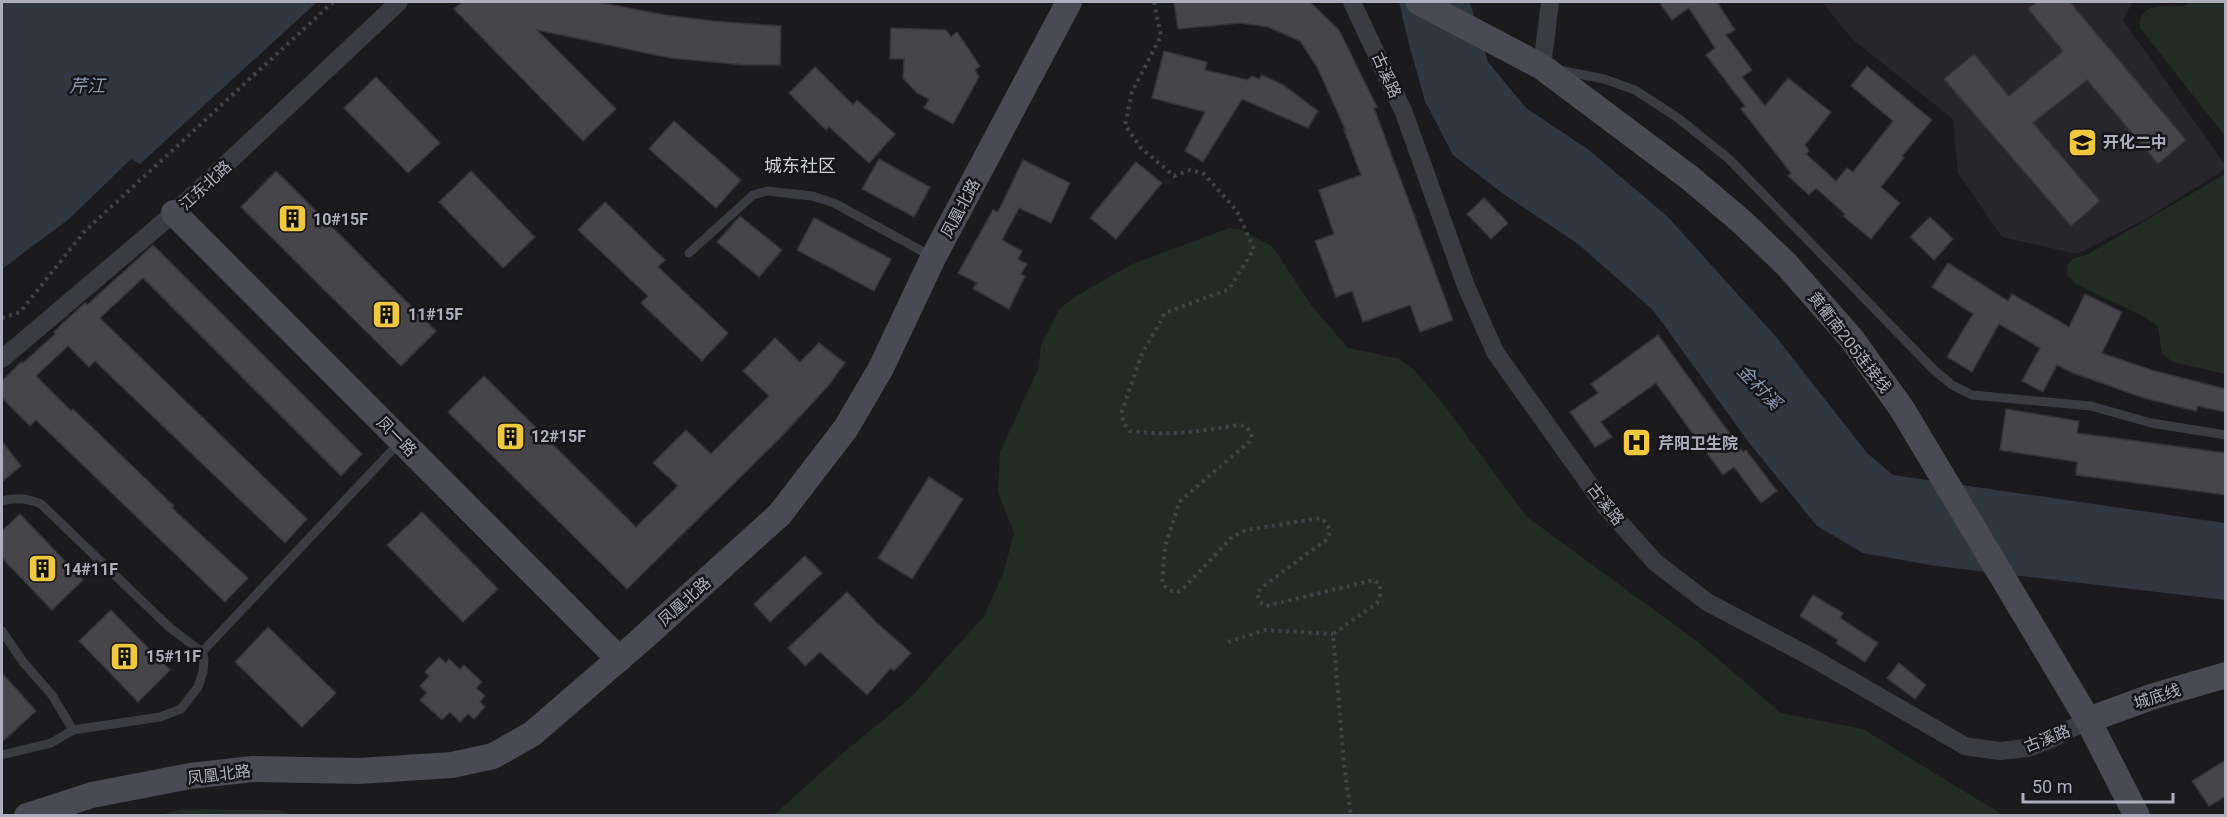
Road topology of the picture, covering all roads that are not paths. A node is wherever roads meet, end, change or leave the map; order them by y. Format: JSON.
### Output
{"nodes":[{"id":1,"x":399,"y":2,"type":"edge"},
{"id":2,"x":1069,"y":2,"type":"edge"},
{"id":3,"x":1352,"y":2,"type":"edge"},
{"id":4,"x":1419,"y":2,"type":"edge"},
{"id":5,"x":1550,"y":2,"type":"edge"},
{"id":6,"x":1542,"y":67,"type":"junction"},
{"id":7,"x":174,"y":213,"type":"junction"},
{"id":8,"x":689,"y":253,"type":"dead end"},
{"id":9,"x":933,"y":258,"type":"junction"},
{"id":10,"x":2,"y":359,"type":"edge"},
{"id":11,"x":2226,"y":435,"type":"edge"},
{"id":12,"x":401,"y":441,"type":"junction"},
{"id":13,"x":2,"y":501,"type":"edge"},
{"id":14,"x":2,"y":631,"type":"edge"},
{"id":15,"x":202,"y":652,"type":"junction"},
{"id":16,"x":619,"y":659,"type":"junction"},
{"id":17,"x":2226,"y":675,"type":"edge"},
{"id":18,"x":2088,"y":720,"type":"junction"},
{"id":19,"x":73,"y":730,"type":"junction"},
{"id":20,"x":2,"y":755,"type":"edge"},
{"id":21,"x":27,"y":816,"type":"edge"},
{"id":22,"x":2137,"y":816,"type":"edge"}],
"edges":[{"from":1,"to":7,"type":"street","name":"江东北路"},
{"from":2,"to":9,"type":"street","name":"凤凰北路"},
{"from":3,"to":18,"type":"street","name":"古溪路"},
{"from":4,"to":6,"type":"street","name":"黄衢南205连接线"},
{"from":5,"to":6,"type":"street"},
{"from":6,"to":11,"type":"lane"},
{"from":6,"to":18,"type":"street","name":"黄衢南205连接线"},
{"from":7,"to":10,"type":"street","name":"江东北路"},
{"from":7,"to":12,"type":"street","name":"凤一路"},
{"from":8,"to":9,"type":"lane"},
{"from":9,"to":16,"type":"street","name":"凤凰北路"},
{"from":12,"to":15,"type":"lane"},
{"from":12,"to":16,"type":"street","name":"凤一路"},
{"from":13,"to":15,"type":"lane"},
{"from":14,"to":19,"type":"lane"},
{"from":15,"to":19,"type":"lane"},
{"from":16,"to":21,"type":"street","name":"凤凰北路"},
{"from":17,"to":18,"type":"street","name":"城底线"},
{"from":18,"to":22,"type":"street","name":"黄衢南205连接线"},
{"from":19,"to":20,"type":"lane"}]}
